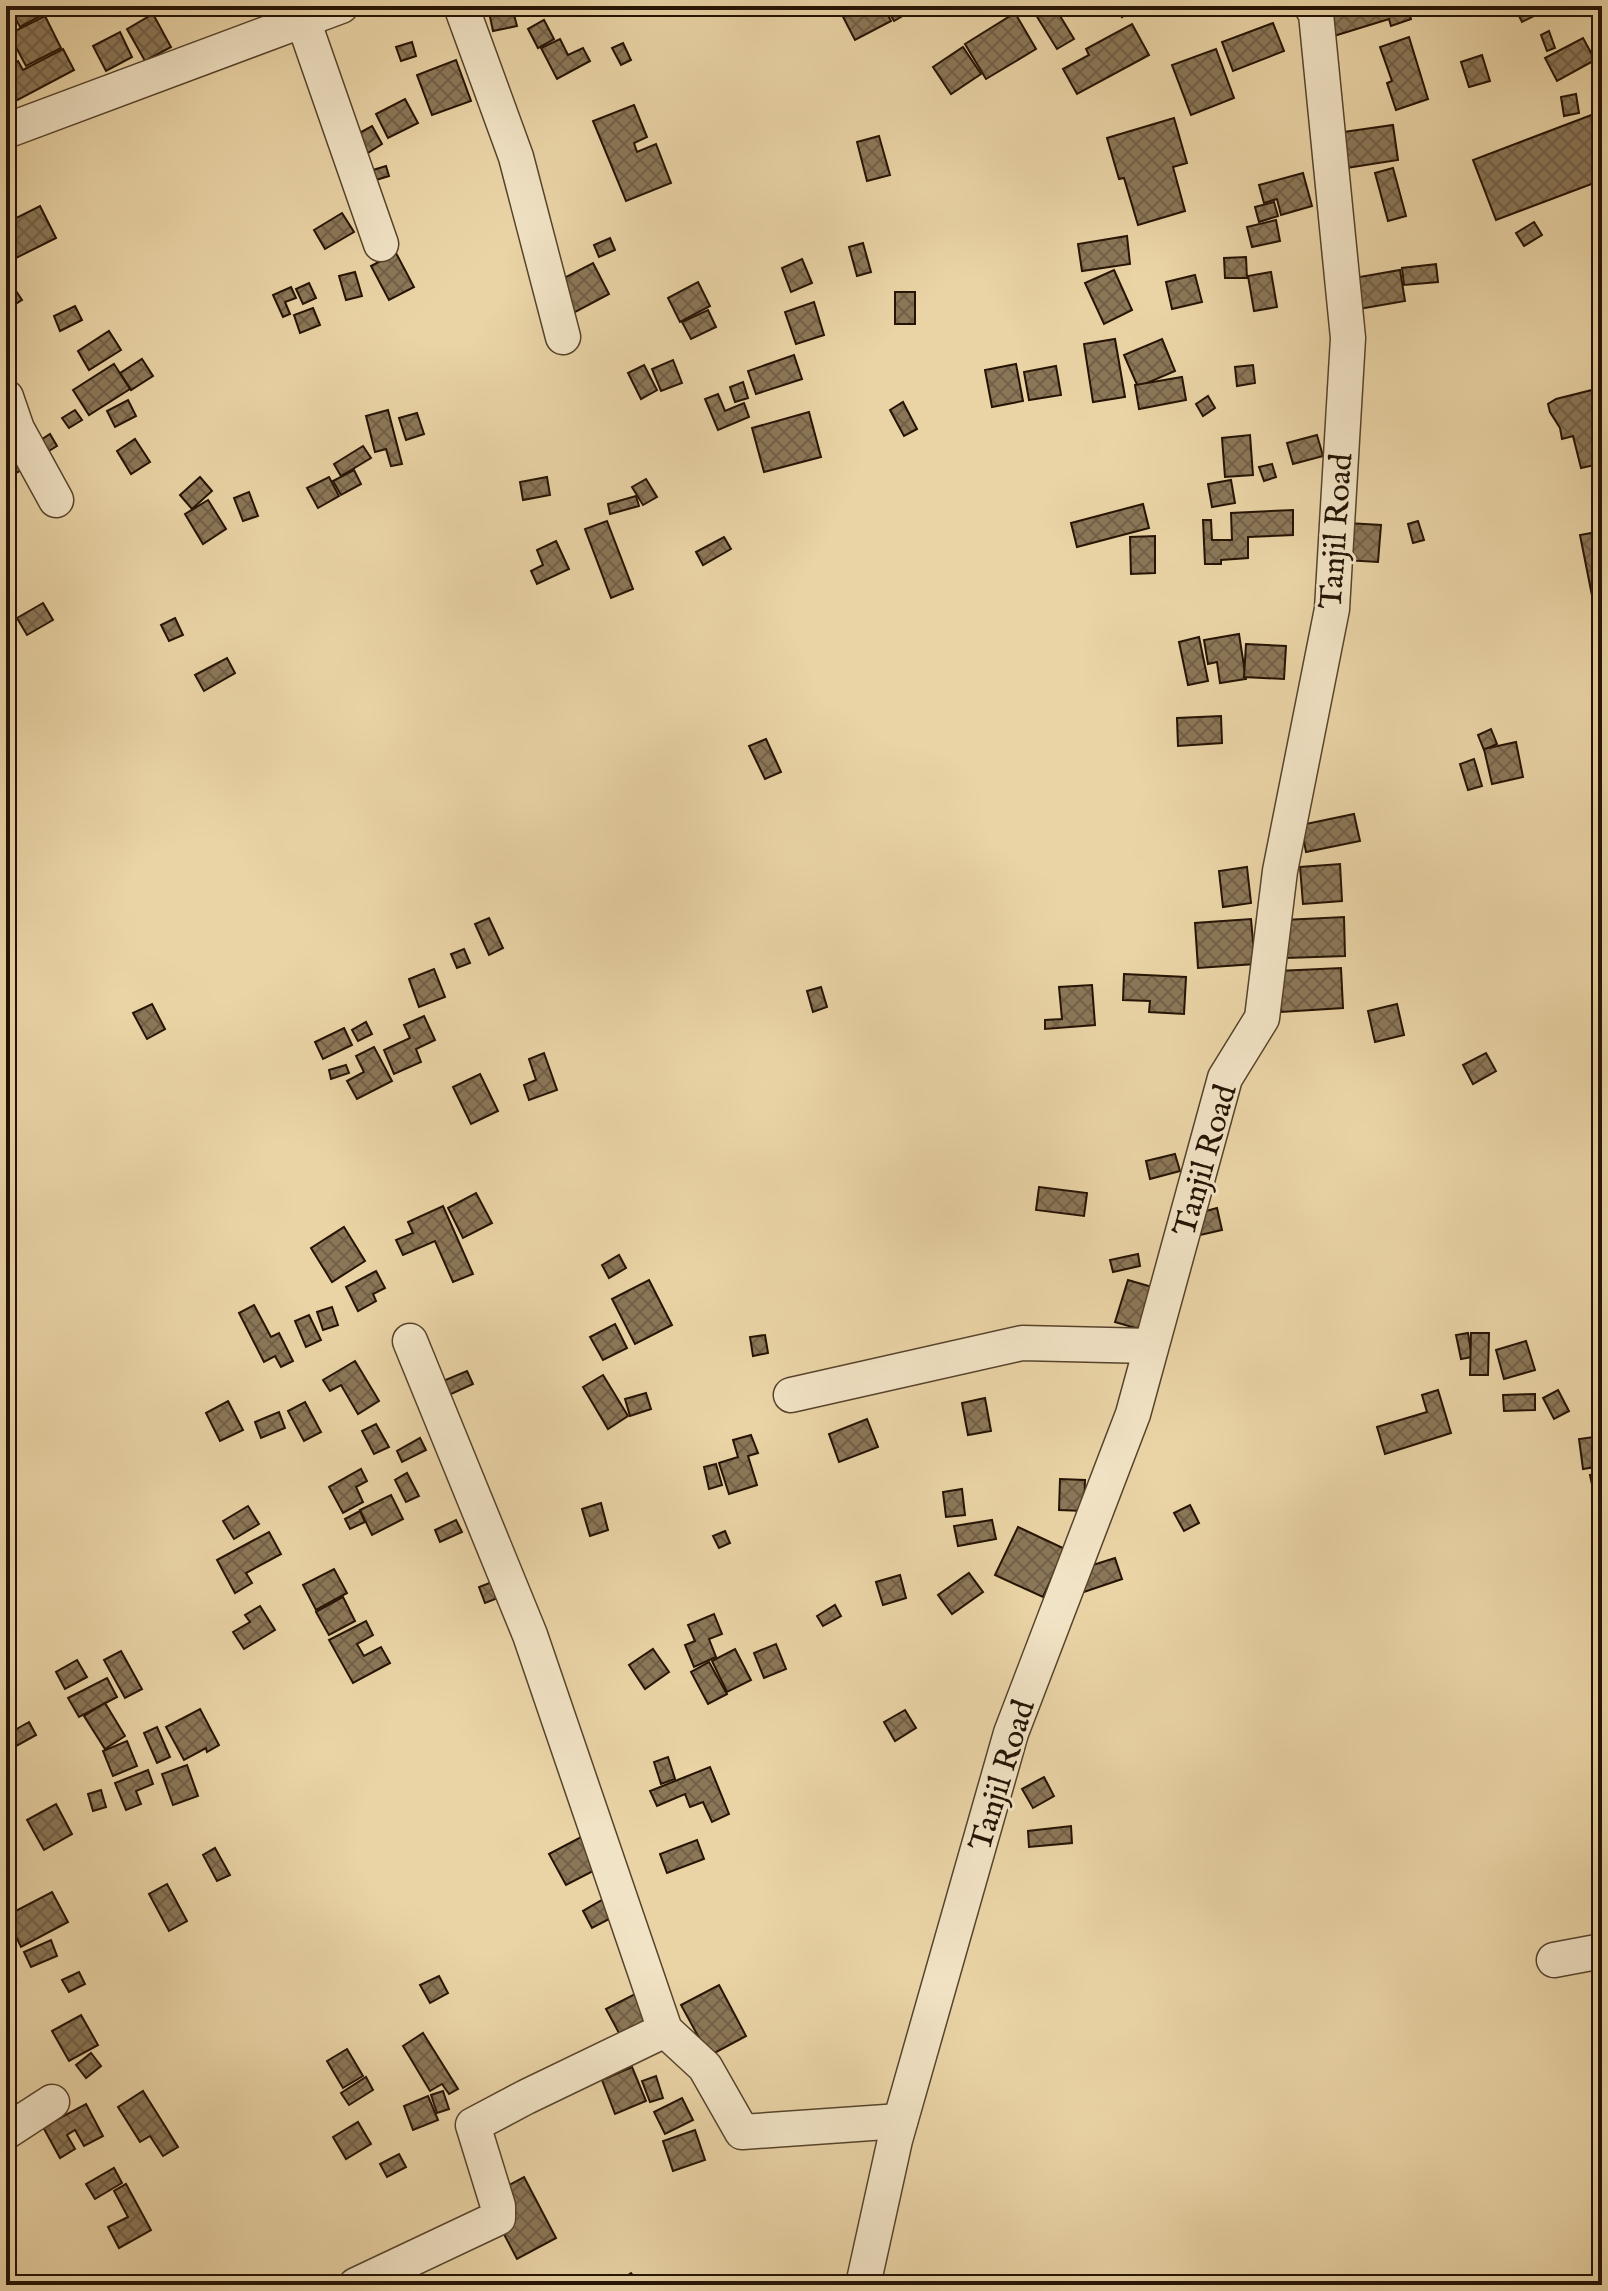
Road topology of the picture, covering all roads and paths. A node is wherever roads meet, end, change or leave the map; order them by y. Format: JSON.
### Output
{"nodes":[{"id":1,"x":341,"y":6,"type":"edge"},
{"id":2,"x":461,"y":6,"type":"edge"},
{"id":3,"x":1311,"y":6,"type":"edge"},
{"id":4,"x":303,"y":20,"type":"junction"},
{"id":5,"x":6,"y":131,"type":"edge"},
{"id":6,"x":381,"y":244,"type":"dead end"},
{"id":7,"x":563,"y":337,"type":"dead end"},
{"id":8,"x":6,"y":397,"type":"edge"},
{"id":9,"x":56,"y":500,"type":"dead end"},
{"id":10,"x":410,"y":1341,"type":"dead end"},
{"id":11,"x":1151,"y":1346,"type":"junction"},
{"id":12,"x":791,"y":1395,"type":"dead end"},
{"id":13,"x":1602,"y":1951,"type":"edge"},
{"id":14,"x":1554,"y":1960,"type":"dead end"},
{"id":15,"x":665,"y":2030,"type":"junction"},
{"id":16,"x":52,"y":2102,"type":"dead end"},
{"id":17,"x":900,"y":2121,"type":"junction"},
{"id":18,"x":6,"y":2132,"type":"edge"},
{"id":19,"x":356,"y":2285,"type":"edge"},
{"id":20,"x":863,"y":2285,"type":"edge"}],
"edges":[{"from":1,"to":4,"type":"street"},
{"from":2,"to":7,"type":"street"},
{"from":3,"to":11,"type":"street","name":"Tanjil Road"},
{"from":4,"to":5,"type":"street"},
{"from":4,"to":6,"type":"street"},
{"from":8,"to":9,"type":"street"},
{"from":10,"to":15,"type":"street"},
{"from":11,"to":12,"type":"street"},
{"from":11,"to":17,"type":"street","name":"Tanjil Road"},
{"from":13,"to":14,"type":"street"},
{"from":15,"to":17,"type":"street"},
{"from":15,"to":19,"type":"street"},
{"from":16,"to":18,"type":"street"},
{"from":17,"to":20,"type":"street","name":"Tanjil Road"}]}
